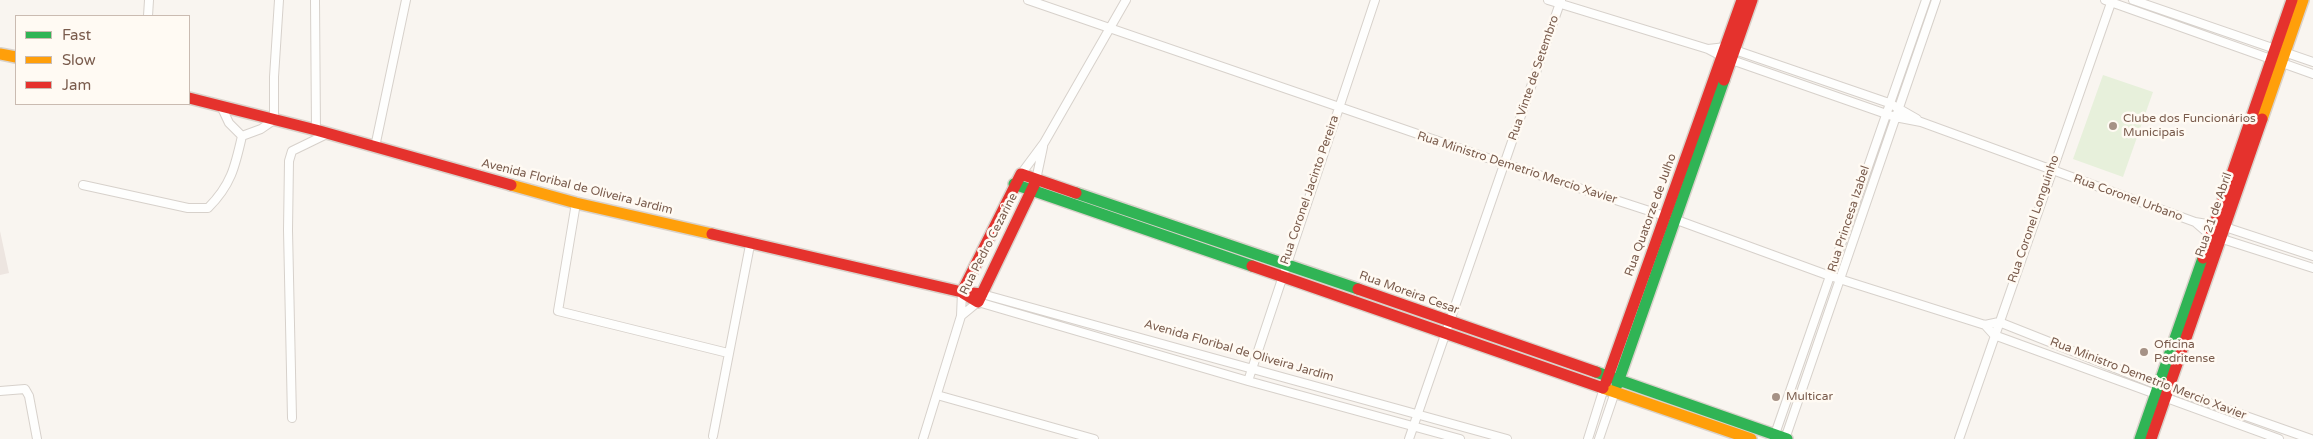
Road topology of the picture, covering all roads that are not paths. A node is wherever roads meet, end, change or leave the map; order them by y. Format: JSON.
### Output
{"nodes":[{"id":1,"x":149,"y":0,"type":"edge"},
{"id":2,"x":279,"y":0,"type":"edge"},
{"id":3,"x":315,"y":0,"type":"edge"},
{"id":4,"x":406,"y":0,"type":"edge"},
{"id":5,"x":1028,"y":0,"type":"edge"},
{"id":6,"x":1126,"y":0,"type":"edge"},
{"id":7,"x":1375,"y":0,"type":"edge"},
{"id":8,"x":1548,"y":0,"type":"edge"},
{"id":9,"x":1742,"y":0,"type":"edge"},
{"id":10,"x":1752,"y":0,"type":"edge"},
{"id":11,"x":1926,"y":0,"type":"edge"},
{"id":12,"x":1936,"y":0,"type":"edge"},
{"id":13,"x":2133,"y":0,"type":"edge"},
{"id":14,"x":2292,"y":0,"type":"edge"},
{"id":15,"x":2303,"y":0,"type":"edge"},
{"id":16,"x":2109,"y":1,"type":"edge"},
{"id":17,"x":1560,"y":2,"type":"edge"},
{"id":18,"x":2293,"y":13,"type":"junction"},
{"id":19,"x":148,"y":15,"type":"edge"},
{"id":20,"x":1740,"y":21,"type":"junction"},
{"id":21,"x":1110,"y":29,"type":"junction"},
{"id":22,"x":0,"y":54,"type":"edge"},
{"id":23,"x":1729,"y":54,"type":"junction"},
{"id":24,"x":2278,"y":55,"type":"junction"},
{"id":25,"x":15,"y":57,"type":"edge"},
{"id":26,"x":2313,"y":62,"type":"edge"},
{"id":27,"x":2313,"y":74,"type":"edge"},
{"id":28,"x":190,"y":98,"type":"edge"},
{"id":29,"x":1889,"y":103,"type":"junction"},
{"id":30,"x":222,"y":106,"type":"junction"},
{"id":31,"x":1338,"y":108,"type":"junction"},
{"id":32,"x":1899,"y":108,"type":"junction"},
{"id":33,"x":1885,"y":114,"type":"junction"},
{"id":34,"x":1895,"y":117,"type":"junction"},
{"id":35,"x":274,"y":120,"type":"junction"},
{"id":36,"x":1922,"y":122,"type":"junction"},
{"id":37,"x":322,"y":132,"type":"junction"},
{"id":38,"x":242,"y":136,"type":"junction"},
{"id":39,"x":1044,"y":143,"type":"junction"},
{"id":40,"x":375,"y":147,"type":"junction"},
{"id":41,"x":1504,"y":164,"type":"junction"},
{"id":42,"x":2051,"y":170,"type":"junction"},
{"id":43,"x":1021,"y":174,"type":"junction"},
{"id":44,"x":1014,"y":184,"type":"junction"},
{"id":45,"x":83,"y":185,"type":"dead end"},
{"id":46,"x":1034,"y":185,"type":"junction"},
{"id":47,"x":576,"y":203,"type":"junction"},
{"id":48,"x":1669,"y":217,"type":"junction"},
{"id":49,"x":2225,"y":227,"type":"junction"},
{"id":50,"x":2211,"y":229,"type":"junction"},
{"id":51,"x":990,"y":234,"type":"junction"},
{"id":52,"x":2221,"y":238,"type":"junction"},
{"id":53,"x":1007,"y":241,"type":"junction"},
{"id":54,"x":750,"y":244,"type":"junction"},
{"id":55,"x":2310,"y":254,"type":"edge"},
{"id":56,"x":1285,"y":263,"type":"junction"},
{"id":57,"x":2302,"y":264,"type":"junction"},
{"id":58,"x":2313,"y":268,"type":"edge"},
{"id":59,"x":1282,"y":275,"type":"junction"},
{"id":60,"x":1830,"y":276,"type":"junction"},
{"id":61,"x":1839,"y":279,"type":"junction"},
{"id":62,"x":962,"y":292,"type":"junction"},
{"id":63,"x":980,"y":298,"type":"junction"},
{"id":64,"x":961,"y":316,"type":"junction"},
{"id":65,"x":1448,"y":322,"type":"junction"},
{"id":66,"x":1999,"y":322,"type":"junction"},
{"id":67,"x":1985,"y":325,"type":"junction"},
{"id":68,"x":1444,"y":333,"type":"junction"},
{"id":69,"x":1994,"y":335,"type":"junction"},
{"id":70,"x":728,"y":353,"type":"junction"},
{"id":71,"x":1251,"y":367,"type":"junction"},
{"id":72,"x":1614,"y":378,"type":"junction"},
{"id":73,"x":1248,"y":381,"type":"junction"},
{"id":74,"x":1319,"y":389,"type":"junction"},
{"id":75,"x":1609,"y":390,"type":"junction"},
{"id":76,"x":0,"y":391,"type":"edge"},
{"id":77,"x":2162,"y":391,"type":"junction"},
{"id":78,"x":938,"y":396,"type":"junction"},
{"id":79,"x":1315,"y":399,"type":"junction"},
{"id":80,"x":1596,"y":414,"type":"junction"},
{"id":81,"x":1417,"y":415,"type":"junction"},
{"id":82,"x":2244,"y":415,"type":"junction"},
{"id":83,"x":292,"y":418,"type":"dead end"},
{"id":84,"x":1606,"y":418,"type":"junction"},
{"id":85,"x":2240,"y":425,"type":"junction"},
{"id":86,"x":1414,"y":426,"type":"junction"},
{"id":87,"x":713,"y":436,"type":"dead end"},
{"id":88,"x":1499,"y":438,"type":"edge"},
{"id":89,"x":1781,"y":438,"type":"edge"},
{"id":90,"x":37,"y":439,"type":"edge"},
{"id":91,"x":923,"y":439,"type":"edge"},
{"id":92,"x":1094,"y":439,"type":"edge"},
{"id":93,"x":1409,"y":439,"type":"edge"},
{"id":94,"x":1460,"y":439,"type":"edge"},
{"id":95,"x":1508,"y":439,"type":"edge"},
{"id":96,"x":1588,"y":439,"type":"edge"},
{"id":97,"x":1599,"y":439,"type":"edge"},
{"id":98,"x":1751,"y":439,"type":"edge"},
{"id":99,"x":1959,"y":439,"type":"edge"},
{"id":100,"x":2140,"y":439,"type":"edge"},
{"id":101,"x":2151,"y":439,"type":"edge"},
{"id":102,"x":2279,"y":439,"type":"edge"},
{"id":103,"x":2310,"y":439,"type":"edge"}],
"edges":[{"from":1,"to":19,"type":"street"},
{"from":2,"to":35,"type":"street"},
{"from":3,"to":37,"type":"street"},
{"from":4,"to":40,"type":"street"},
{"from":5,"to":21,"type":"street","name":"Rua Ministro Demetrio Mercio Xavier"},
{"from":6,"to":21,"type":"street","name":"Rua Pedro Cezarine"},
{"from":7,"to":31,"type":"street","name":"Rua Coronel Jacinto Pereira"},
{"from":8,"to":17,"type":"street","name":"Rua Coronel Urbano"},
{"from":9,"to":20,"type":"street","name":"Rua Quatorze de Julho"},
{"from":10,"to":20,"type":"street","name":"Rua Quatorze de Julho"},
{"from":11,"to":29,"type":"street","name":"Rua Princesa Izabel"},
{"from":12,"to":32,"type":"street","name":"Rua Princesa Izabel"},
{"from":13,"to":24,"type":"street"},
{"from":14,"to":18,"type":"street","name":"Rua 21 de Abril"},
{"from":15,"to":18,"type":"street","name":"Rua 21 de Abril"},
{"from":16,"to":24,"type":"street"},
{"from":16,"to":42,"type":"street","name":"Rua Coronel Longuinho"},
{"from":17,"to":23,"type":"street","name":"Rua Coronel Urbano"},
{"from":17,"to":41,"type":"street","name":"Rua Vinte de Setembro"},
{"from":18,"to":24,"type":"street","name":"Rua 21 de Abril"},
{"from":20,"to":23,"type":"street","name":"Rua Quatorze de Julho"},
{"from":21,"to":31,"type":"street","name":"Rua Ministro Demetrio Mercio Xavier"},
{"from":21,"to":39,"type":"street","name":"Rua Pedro Cezarine"},
{"from":22,"to":25,"type":"street"},
{"from":23,"to":29,"type":"street","name":"Rua Coronel Urbano"},
{"from":23,"to":33,"type":"street","name":"Rua Coronel Urbano"},
{"from":23,"to":48,"type":"street","name":"Rua Quatorze de Julho"},
{"from":24,"to":26,"type":"street"},
{"from":24,"to":27,"type":"street"},
{"from":24,"to":49,"type":"street","name":"Rua 21 de Abril"},
{"from":24,"to":50,"type":"street","name":"Rua 21 de Abril"},
{"from":28,"to":30,"type":"street","name":"Avenida Floribal de Oliveira Jardim"},
{"from":29,"to":32,"type":"street","name":"Rua Coronel Urbano"},
{"from":29,"to":33,"type":"street","name":"Rua Princesa Izabel"},
{"from":30,"to":35,"type":"street","name":"Avenida Floribal de Oliveira Jardim"},
{"from":30,"to":38,"type":"street"},
{"from":31,"to":41,"type":"street","name":"Rua Ministro Demetrio Mercio Xavier"},
{"from":31,"to":56,"type":"street","name":"Rua Coronel Jacinto Pereira"},
{"from":32,"to":34,"type":"street","name":"Rua Princesa Izabel"},
{"from":32,"to":36,"type":"street","name":"Rua Coronel Urbano"},
{"from":33,"to":34,"type":"street","name":"Rua Coronel Urbano"},
{"from":33,"to":60,"type":"street","name":"Rua Princesa Izabel"},
{"from":34,"to":36,"type":"street","name":"Rua Coronel Urbano"},
{"from":34,"to":61,"type":"street","name":"Rua Princesa Izabel"},
{"from":35,"to":37,"type":"street","name":"Avenida Floribal de Oliveira Jardim"},
{"from":35,"to":38,"type":"street"},
{"from":36,"to":42,"type":"street","name":"Rua Coronel Urbano"},
{"from":37,"to":40,"type":"street","name":"Avenida Floribal de Oliveira Jardim"},
{"from":37,"to":83,"type":"street"},
{"from":38,"to":45,"type":"street"},
{"from":39,"to":43,"type":"street","name":"Rua Pedro Cezarine"},
{"from":39,"to":46,"type":"street","name":"Rua Pedro Cezarine"},
{"from":40,"to":47,"type":"street","name":"Avenida Floribal de Oliveira Jardim"},
{"from":41,"to":48,"type":"street","name":"Rua Ministro Demetrio Mercio Xavier"},
{"from":41,"to":65,"type":"street","name":"Rua Vinte de Setembro"},
{"from":42,"to":50,"type":"street","name":"Rua Coronel Urbano"},
{"from":42,"to":66,"type":"street","name":"Rua Coronel Longuinho"},
{"from":43,"to":44,"type":"street","name":"Rua Pedro Cezarine"},
{"from":43,"to":46,"type":"street","name":"Rua Moreira Cesar"},
{"from":44,"to":46,"type":"street","name":"Rua Moreira Cesar"},
{"from":44,"to":51,"type":"street","name":"Rua Pedro Cezarine"},
{"from":46,"to":53,"type":"street","name":"Rua Pedro Cezarine"},
{"from":46,"to":56,"type":"street","name":"Rua Moreira Cesar"},
{"from":46,"to":59,"type":"street","name":"Rua Moreira Cesar"},
{"from":47,"to":54,"type":"street","name":"Avenida Floribal de Oliveira Jardim"},
{"from":47,"to":70,"type":"street"},
{"from":48,"to":60,"type":"street","name":"Rua Ministro Demetrio Mercio Xavier"},
{"from":48,"to":72,"type":"street","name":"Rua Quatorze de Julho"},
{"from":49,"to":50,"type":"street","name":"Rua Coronel Urbano"},
{"from":49,"to":52,"type":"street","name":"Rua 21 de Abril"},
{"from":49,"to":55,"type":"street","name":"Rua Coronel Urbano"},
{"from":50,"to":52,"type":"street","name":"Rua Coronel Urbano"},
{"from":50,"to":77,"type":"street","name":"Rua 21 de Abril"},
{"from":51,"to":53,"type":"street"},
{"from":51,"to":62,"type":"street","name":"Rua Pedro Cezarine"},
{"from":52,"to":57,"type":"street","name":"Rua Coronel Urbano"},
{"from":52,"to":77,"type":"street","name":"Rua 21 de Abril"},
{"from":53,"to":63,"type":"street","name":"Rua Pedro Cezarine"},
{"from":54,"to":62,"type":"street","name":"Avenida Floribal de Oliveira Jardim"},
{"from":54,"to":70,"type":"street"},
{"from":55,"to":57,"type":"street"},
{"from":56,"to":59,"type":"street","name":"Rua Coronel Jacinto Pereira"},
{"from":56,"to":65,"type":"street","name":"Rua Moreira Cesar"},
{"from":57,"to":58,"type":"street","name":"Rua Coronel Urbano"},
{"from":59,"to":68,"type":"street","name":"Rua Moreira Cesar"},
{"from":59,"to":71,"type":"street","name":"Rua Coronel Jacinto Pereira"},
{"from":60,"to":61,"type":"street","name":"Rua Ministro Demetrio Mercio Xavier"},
{"from":60,"to":89,"type":"street","name":"Rua Princesa Izabel"},
{"from":61,"to":67,"type":"street","name":"Rua Ministro Demetrio Mercio Xavier"},
{"from":61,"to":89,"type":"street","name":"Rua Princesa Izabel"},
{"from":62,"to":63,"type":"street","name":"Avenida Floribal de Oliveira Jardim"},
{"from":62,"to":64,"type":"street"},
{"from":63,"to":64,"type":"street","name":"Rua Pedro Cezarine"},
{"from":63,"to":71,"type":"street","name":"Avenida Floribal de Oliveira Jardim"},
{"from":63,"to":73,"type":"street","name":"Avenida Floribal de Oliveira Jardim"},
{"from":64,"to":78,"type":"street"},
{"from":65,"to":68,"type":"street","name":"Rua Vinte de Setembro"},
{"from":65,"to":72,"type":"street","name":"Rua Moreira Cesar"},
{"from":66,"to":67,"type":"street","name":"Rua Ministro Demetrio Mercio Xavier"},
{"from":66,"to":69,"type":"street","name":"Rua Coronel Longuinho"},
{"from":66,"to":77,"type":"street","name":"Rua Ministro Demetrio Mercio Xavier"},
{"from":67,"to":69,"type":"street","name":"Rua Ministro Demetrio Mercio Xavier"},
{"from":68,"to":75,"type":"street","name":"Rua Moreira Cesar"},
{"from":68,"to":81,"type":"street","name":"Rua Vinte de Setembro"},
{"from":69,"to":77,"type":"street","name":"Rua Ministro Demetrio Mercio Xavier"},
{"from":69,"to":99,"type":"street","name":"Rua Coronel Longuinho"},
{"from":70,"to":87,"type":"street"},
{"from":71,"to":73,"type":"street","name":"Rua Coronel Jacinto Pereira"},
{"from":71,"to":74,"type":"street","name":"Avenida Floribal de Oliveira Jardim"},
{"from":72,"to":75,"type":"street","name":"Rua Quatorze de Julho"},
{"from":72,"to":89,"type":"street","name":"Rua Moreira Cesar"},
{"from":73,"to":79,"type":"street","name":"Avenida Floribal de Oliveira Jardim"},
{"from":74,"to":79,"type":"street"},
{"from":74,"to":81,"type":"street","name":"Avenida Floribal de Oliveira Jardim"},
{"from":75,"to":80,"type":"street","name":"Rua Quatorze de Julho"},
{"from":75,"to":84,"type":"street","name":"Rua Quatorze de Julho"},
{"from":75,"to":98,"type":"street","name":"Rua Moreira Cesar"},
{"from":76,"to":90,"type":"street"},
{"from":77,"to":82,"type":"street","name":"Rua Ministro Demetrio Mercio Xavier"},
{"from":77,"to":85,"type":"street","name":"Rua Ministro Demetrio Mercio Xavier"},
{"from":77,"to":100,"type":"street","name":"Rua 21 de Abril"},
{"from":77,"to":101,"type":"street","name":"Rua 21 de Abril"},
{"from":78,"to":91,"type":"street"},
{"from":78,"to":92,"type":"street"},
{"from":79,"to":86,"type":"street","name":"Avenida Floribal de Oliveira Jardim"},
{"from":80,"to":84,"type":"street"},
{"from":80,"to":96,"type":"street","name":"Rua Quatorze de Julho"},
{"from":81,"to":86,"type":"street","name":"Rua Vinte de Setembro"},
{"from":81,"to":88,"type":"street","name":"Avenida Floribal de Oliveira Jardim"},
{"from":82,"to":85,"type":"street"},
{"from":82,"to":103,"type":"street","name":"Rua Ministro Demetrio Mercio Xavier"},
{"from":84,"to":97,"type":"street","name":"Rua Quatorze de Julho"},
{"from":85,"to":102,"type":"street","name":"Rua Ministro Demetrio Mercio Xavier"},
{"from":86,"to":93,"type":"street","name":"Rua Vinte de Setembro"},
{"from":86,"to":94,"type":"street","name":"Avenida Floribal de Oliveira Jardim"},
{"from":88,"to":95,"type":"street","name":"Avenida Floribal de Oliveira Jardim"}]}
